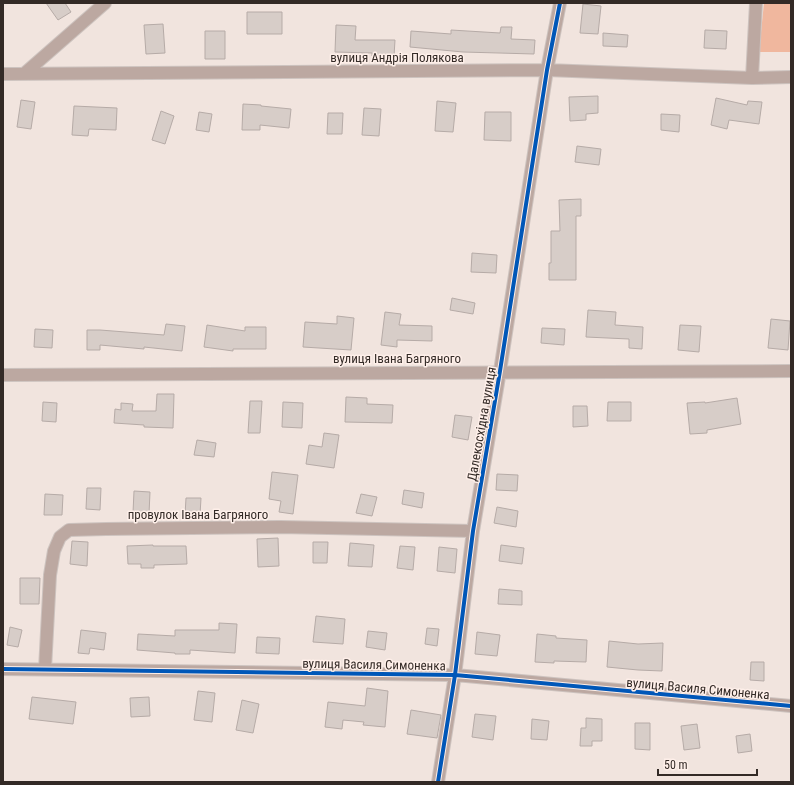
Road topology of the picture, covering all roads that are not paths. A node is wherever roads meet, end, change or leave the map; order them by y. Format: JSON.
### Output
{"nodes":[{"id":1,"x":105,"y":3,"type":"edge"},
{"id":2,"x":560,"y":3,"type":"edge"},
{"id":3,"x":756,"y":3,"type":"edge"},
{"id":4,"x":547,"y":70,"type":"junction"},
{"id":5,"x":25,"y":73,"type":"junction"},
{"id":6,"x":3,"y":74,"type":"edge"},
{"id":7,"x":791,"y":77,"type":"edge"},
{"id":8,"x":752,"y":78,"type":"junction"},
{"id":9,"x":791,"y":370,"type":"edge"},
{"id":10,"x":500,"y":371,"type":"junction"},
{"id":11,"x":3,"y":375,"type":"edge"},
{"id":12,"x":472,"y":531,"type":"junction"},
{"id":13,"x":3,"y":669,"type":"edge"},
{"id":14,"x":44,"y":669,"type":"junction"},
{"id":15,"x":455,"y":676,"type":"junction"},
{"id":16,"x":791,"y":706,"type":"edge"},
{"id":17,"x":438,"y":782,"type":"edge"}],
"edges":[{"from":1,"to":5,"type":"street"},
{"from":2,"to":4,"type":"street","name":"Далекосхідна вулиця"},
{"from":3,"to":8,"type":"street"},
{"from":4,"to":5,"type":"street","name":"вулиця Андрія Полякова"},
{"from":4,"to":8,"type":"street","name":"вулиця Андрія Полякова"},
{"from":4,"to":10,"type":"street","name":"Далекосхідна вулиця"},
{"from":5,"to":6,"type":"street","name":"вулиця Андрія Полякова"},
{"from":7,"to":8,"type":"street","name":"вулиця Андрія Полякова"},
{"from":9,"to":10,"type":"street","name":"вулиця Івана Багряного"},
{"from":10,"to":11,"type":"street","name":"вулиця Івана Багряного"},
{"from":10,"to":12,"type":"street","name":"Далекосхідна вулиця"},
{"from":12,"to":14,"type":"street","name":"провулок Івана Багряного"},
{"from":12,"to":15,"type":"street","name":"Далекосхідна вулиця"},
{"from":13,"to":14,"type":"street","name":"вулиця Василя Симоненка"},
{"from":14,"to":15,"type":"street","name":"вулиця Василя Симоненка"},
{"from":15,"to":16,"type":"street","name":"вулиця Василя Симоненка"},
{"from":15,"to":17,"type":"street","name":"Далекосхідна вулиця"}]}
